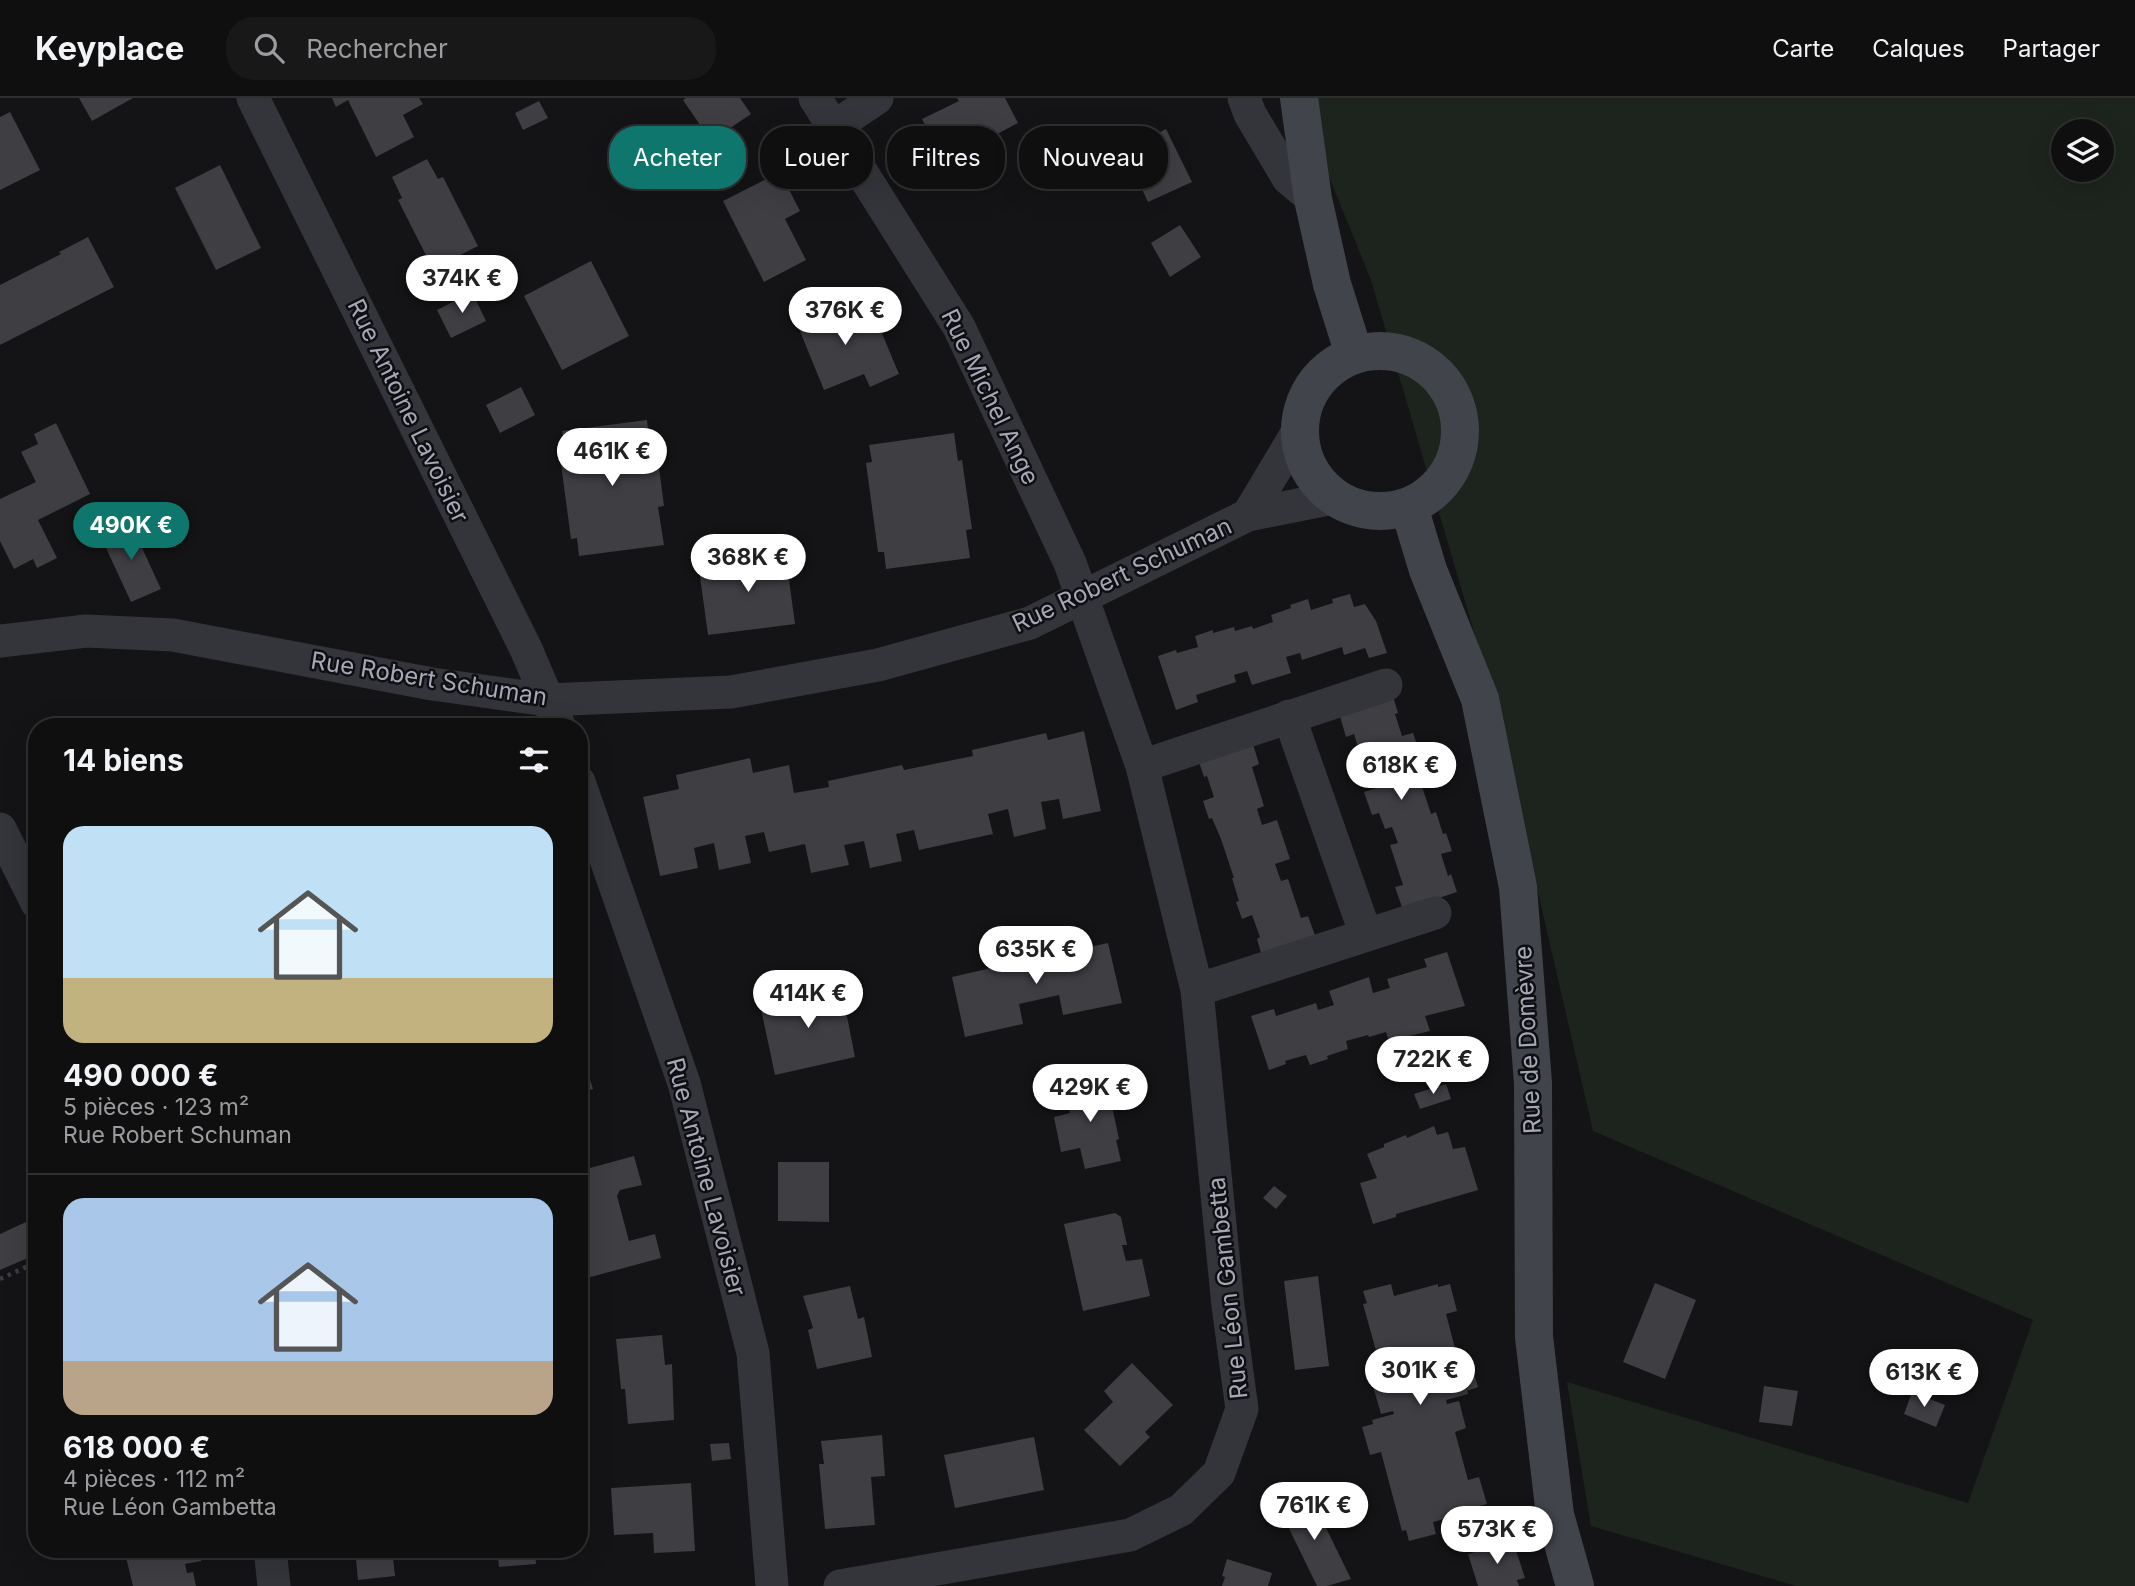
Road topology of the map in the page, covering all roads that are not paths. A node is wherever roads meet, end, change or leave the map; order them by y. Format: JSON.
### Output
{"nodes":[{"id":1,"x":253,"y":98,"type":"edge"},
{"id":2,"x":815,"y":98,"type":"edge"},
{"id":3,"x":877,"y":98,"type":"edge"},
{"id":4,"x":1244,"y":98,"type":"edge"},
{"id":5,"x":1299,"y":98,"type":"edge"},
{"id":6,"x":833,"y":126,"type":"edge"},
{"id":7,"x":835,"y":126,"type":"edge"},
{"id":8,"x":873,"y":189,"type":"edge"},
{"id":9,"x":1313,"y":199,"type":"junction"},
{"id":10,"x":1354,"y":354,"type":"junction"},
{"id":11,"x":1300,"y":428,"type":"junction"},
{"id":12,"x":1333,"y":498,"type":"junction"},
{"id":13,"x":1409,"y":507,"type":"junction"},
{"id":14,"x":1248,"y":515,"type":"junction"},
{"id":15,"x":1083,"y":596,"type":"junction"},
{"id":16,"x":0,"y":641,"type":"edge"},
{"id":17,"x":1386,"y":685,"type":"dead end"},
{"id":18,"x":553,"y":713,"type":"edge"},
{"id":19,"x":1289,"y":716,"type":"junction"},
{"id":20,"x":1142,"y":766,"type":"junction"},
{"id":21,"x":588,"y":808,"type":"edge"},
{"id":22,"x":0,"y":829,"type":"edge"},
{"id":23,"x":28,"y":886,"type":"edge"},
{"id":24,"x":1435,"y":913,"type":"dead end"},
{"id":25,"x":1366,"y":935,"type":"junction"},
{"id":26,"x":1197,"y":990,"type":"junction"},
{"id":27,"x":271,"y":1558,"type":"edge"},
{"id":28,"x":274,"y":1586,"type":"edge"},
{"id":29,"x":772,"y":1586,"type":"edge"},
{"id":30,"x":840,"y":1586,"type":"edge"},
{"id":31,"x":1575,"y":1586,"type":"edge"}],
"edges":[{"from":1,"to":18,"type":"street","name":"Rue Antoine Lavoisier"},
{"from":2,"to":6,"type":"street","name":"Rue Michel Ange"},
{"from":3,"to":7,"type":"street"},
{"from":4,"to":9,"type":"street"},
{"from":5,"to":9,"type":"street"},
{"from":8,"to":15,"type":"street","name":"Rue Michel Ange"},
{"from":9,"to":10,"type":"street"},
{"from":10,"to":11,"type":"street"},
{"from":10,"to":13,"type":"street"},
{"from":11,"to":12,"type":"street"},
{"from":11,"to":14,"type":"street","name":"Rue Robert Schuman"},
{"from":12,"to":13,"type":"street"},
{"from":12,"to":14,"type":"street","name":"Rue Robert Schuman"},
{"from":13,"to":31,"type":"street","name":"Rue de Domèvre"},
{"from":14,"to":15,"type":"street","name":"Rue Robert Schuman"},
{"from":15,"to":18,"type":"street","name":"Rue Robert Schuman"},
{"from":15,"to":20,"type":"street","name":"Rue Léon Gambetta"},
{"from":16,"to":18,"type":"street","name":"Rue Robert Schuman"},
{"from":17,"to":19,"type":"street"},
{"from":19,"to":20,"type":"street"},
{"from":19,"to":25,"type":"street"},
{"from":20,"to":26,"type":"street","name":"Rue Léon Gambetta"},
{"from":21,"to":29,"type":"street","name":"Rue Antoine Lavoisier"},
{"from":22,"to":23,"type":"street"},
{"from":24,"to":25,"type":"street"},
{"from":25,"to":26,"type":"street"},
{"from":26,"to":30,"type":"street","name":"Rue Léon Gambetta"},
{"from":27,"to":28,"type":"street"}]}
